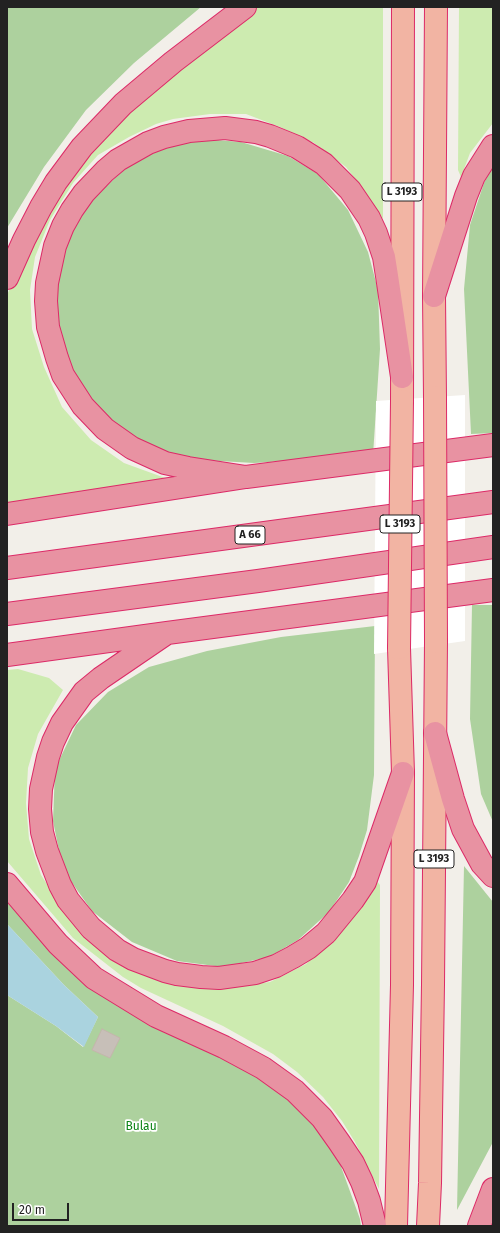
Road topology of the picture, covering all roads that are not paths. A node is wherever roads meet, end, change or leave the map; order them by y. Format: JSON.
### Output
{"nodes":[{"id":1,"x":245,"y":7,"type":"edge"},
{"id":2,"x":403,"y":7,"type":"edge"},
{"id":3,"x":436,"y":7,"type":"edge"},
{"id":4,"x":493,"y":146,"type":"edge"},
{"id":5,"x":7,"y":278,"type":"edge"},
{"id":6,"x":434,"y":296,"type":"junction"},
{"id":7,"x":402,"y":376,"type":"junction"},
{"id":8,"x":493,"y":445,"type":"edge"},
{"id":9,"x":246,"y":477,"type":"junction"},
{"id":10,"x":493,"y":502,"type":"edge"},
{"id":11,"x":7,"y":514,"type":"edge"},
{"id":12,"x":493,"y":547,"type":"edge"},
{"id":13,"x":7,"y":568,"type":"edge"},
{"id":14,"x":493,"y":590,"type":"edge"},
{"id":15,"x":7,"y":614,"type":"edge"},
{"id":16,"x":167,"y":633,"type":"junction"},
{"id":17,"x":7,"y":655,"type":"edge"},
{"id":18,"x":435,"y":733,"type":"junction"},
{"id":19,"x":403,"y":773,"type":"junction"},
{"id":20,"x":493,"y":876,"type":"edge"},
{"id":21,"x":7,"y":884,"type":"edge"},
{"id":22,"x":493,"y":1189,"type":"edge"},
{"id":23,"x":375,"y":1226,"type":"edge"},
{"id":24,"x":396,"y":1226,"type":"edge"},
{"id":25,"x":428,"y":1226,"type":"edge"},
{"id":26,"x":479,"y":1226,"type":"edge"}],
"edges":[{"from":1,"to":5,"type":"highway"},
{"from":2,"to":7,"type":"highway","number":"L 3193"},
{"from":3,"to":6,"type":"highway","number":"L 3193"},
{"from":4,"to":6,"type":"highway"},
{"from":6,"to":18,"type":"highway","number":"L 3193","bridge":true},
{"from":7,"to":9,"type":"highway"},
{"from":7,"to":19,"type":"highway","number":"L 3193","bridge":true},
{"from":8,"to":9,"type":"highway"},
{"from":9,"to":11,"type":"highway"},
{"from":10,"to":13,"type":"highway","number":"A 66"},
{"from":12,"to":15,"type":"highway"},
{"from":14,"to":16,"type":"highway"},
{"from":16,"to":17,"type":"highway"},
{"from":16,"to":19,"type":"highway"},
{"from":18,"to":20,"type":"highway"},
{"from":18,"to":25,"type":"highway","number":"L 3193"},
{"from":19,"to":24,"type":"highway","number":"L 3193"},
{"from":21,"to":23,"type":"highway"},
{"from":22,"to":26,"type":"highway"}]}
